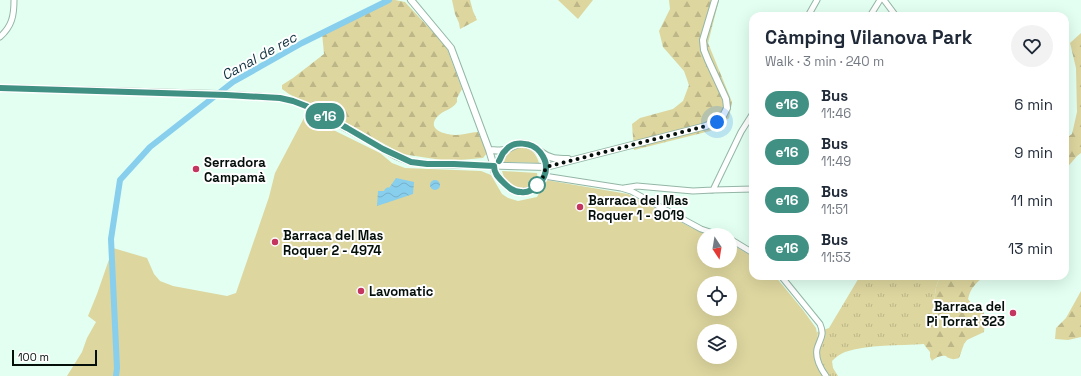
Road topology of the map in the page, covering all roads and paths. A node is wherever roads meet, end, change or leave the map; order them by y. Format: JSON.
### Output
{"nodes":[{"id":1,"x":14,"y":0,"type":"edge"},
{"id":2,"x":411,"y":0,"type":"edge"},
{"id":3,"x":715,"y":0,"type":"edge"},
{"id":4,"x":817,"y":0,"type":"edge"},
{"id":5,"x":880,"y":0,"type":"edge"},
{"id":6,"x":884,"y":0,"type":"edge"},
{"id":7,"x":810,"y":12,"type":"edge"},
{"id":8,"x":872,"y":12,"type":"edge"},
{"id":9,"x":893,"y":12,"type":"edge"},
{"id":10,"x":0,"y":37,"type":"edge"},
{"id":11,"x":0,"y":88,"type":"edge"},
{"id":12,"x":749,"y":119,"type":"edge"},
{"id":13,"x":489,"y":150,"type":"junction"},
{"id":14,"x":505,"y":150,"type":"junction"},
{"id":15,"x":539,"y":151,"type":"junction"},
{"id":16,"x":580,"y":158,"type":"junction"},
{"id":17,"x":494,"y":166,"type":"junction"},
{"id":18,"x":546,"y":167,"type":"junction"},
{"id":19,"x":544,"y":176,"type":"junction"},
{"id":20,"x":621,"y":188,"type":"junction"},
{"id":21,"x":749,"y":189,"type":"edge"},
{"id":22,"x":713,"y":190,"type":"junction"},
{"id":23,"x":699,"y":228,"type":"edge"},
{"id":24,"x":737,"y":243,"type":"edge"},
{"id":25,"x":749,"y":251,"type":"edge"},
{"id":26,"x":784,"y":280,"type":"edge"},
{"id":27,"x":826,"y":376,"type":"edge"}],
"edges":[{"from":1,"to":10,"type":"street"},
{"from":2,"to":13,"type":"street"},
{"from":3,"to":16,"type":"street"},
{"from":4,"to":7,"type":"street"},
{"from":5,"to":8,"type":"street"},
{"from":6,"to":9,"type":"street"},
{"from":11,"to":17,"type":"street"},
{"from":12,"to":22,"type":"street"},
{"from":13,"to":14,"type":"street"},
{"from":13,"to":17,"type":"street"},
{"from":14,"to":15,"type":"street"},
{"from":14,"to":17,"type":"street"},
{"from":15,"to":16,"type":"street"},
{"from":15,"to":18,"type":"street"},
{"from":16,"to":18,"type":"street"},
{"from":17,"to":18,"type":"street"},
{"from":17,"to":19,"type":"street"},
{"from":18,"to":19,"type":"street"},
{"from":19,"to":20,"type":"street"},
{"from":20,"to":22,"type":"street"},
{"from":20,"to":23,"type":"street"},
{"from":21,"to":22,"type":"street"},
{"from":24,"to":25,"type":"street"},
{"from":26,"to":27,"type":"street"}]}
